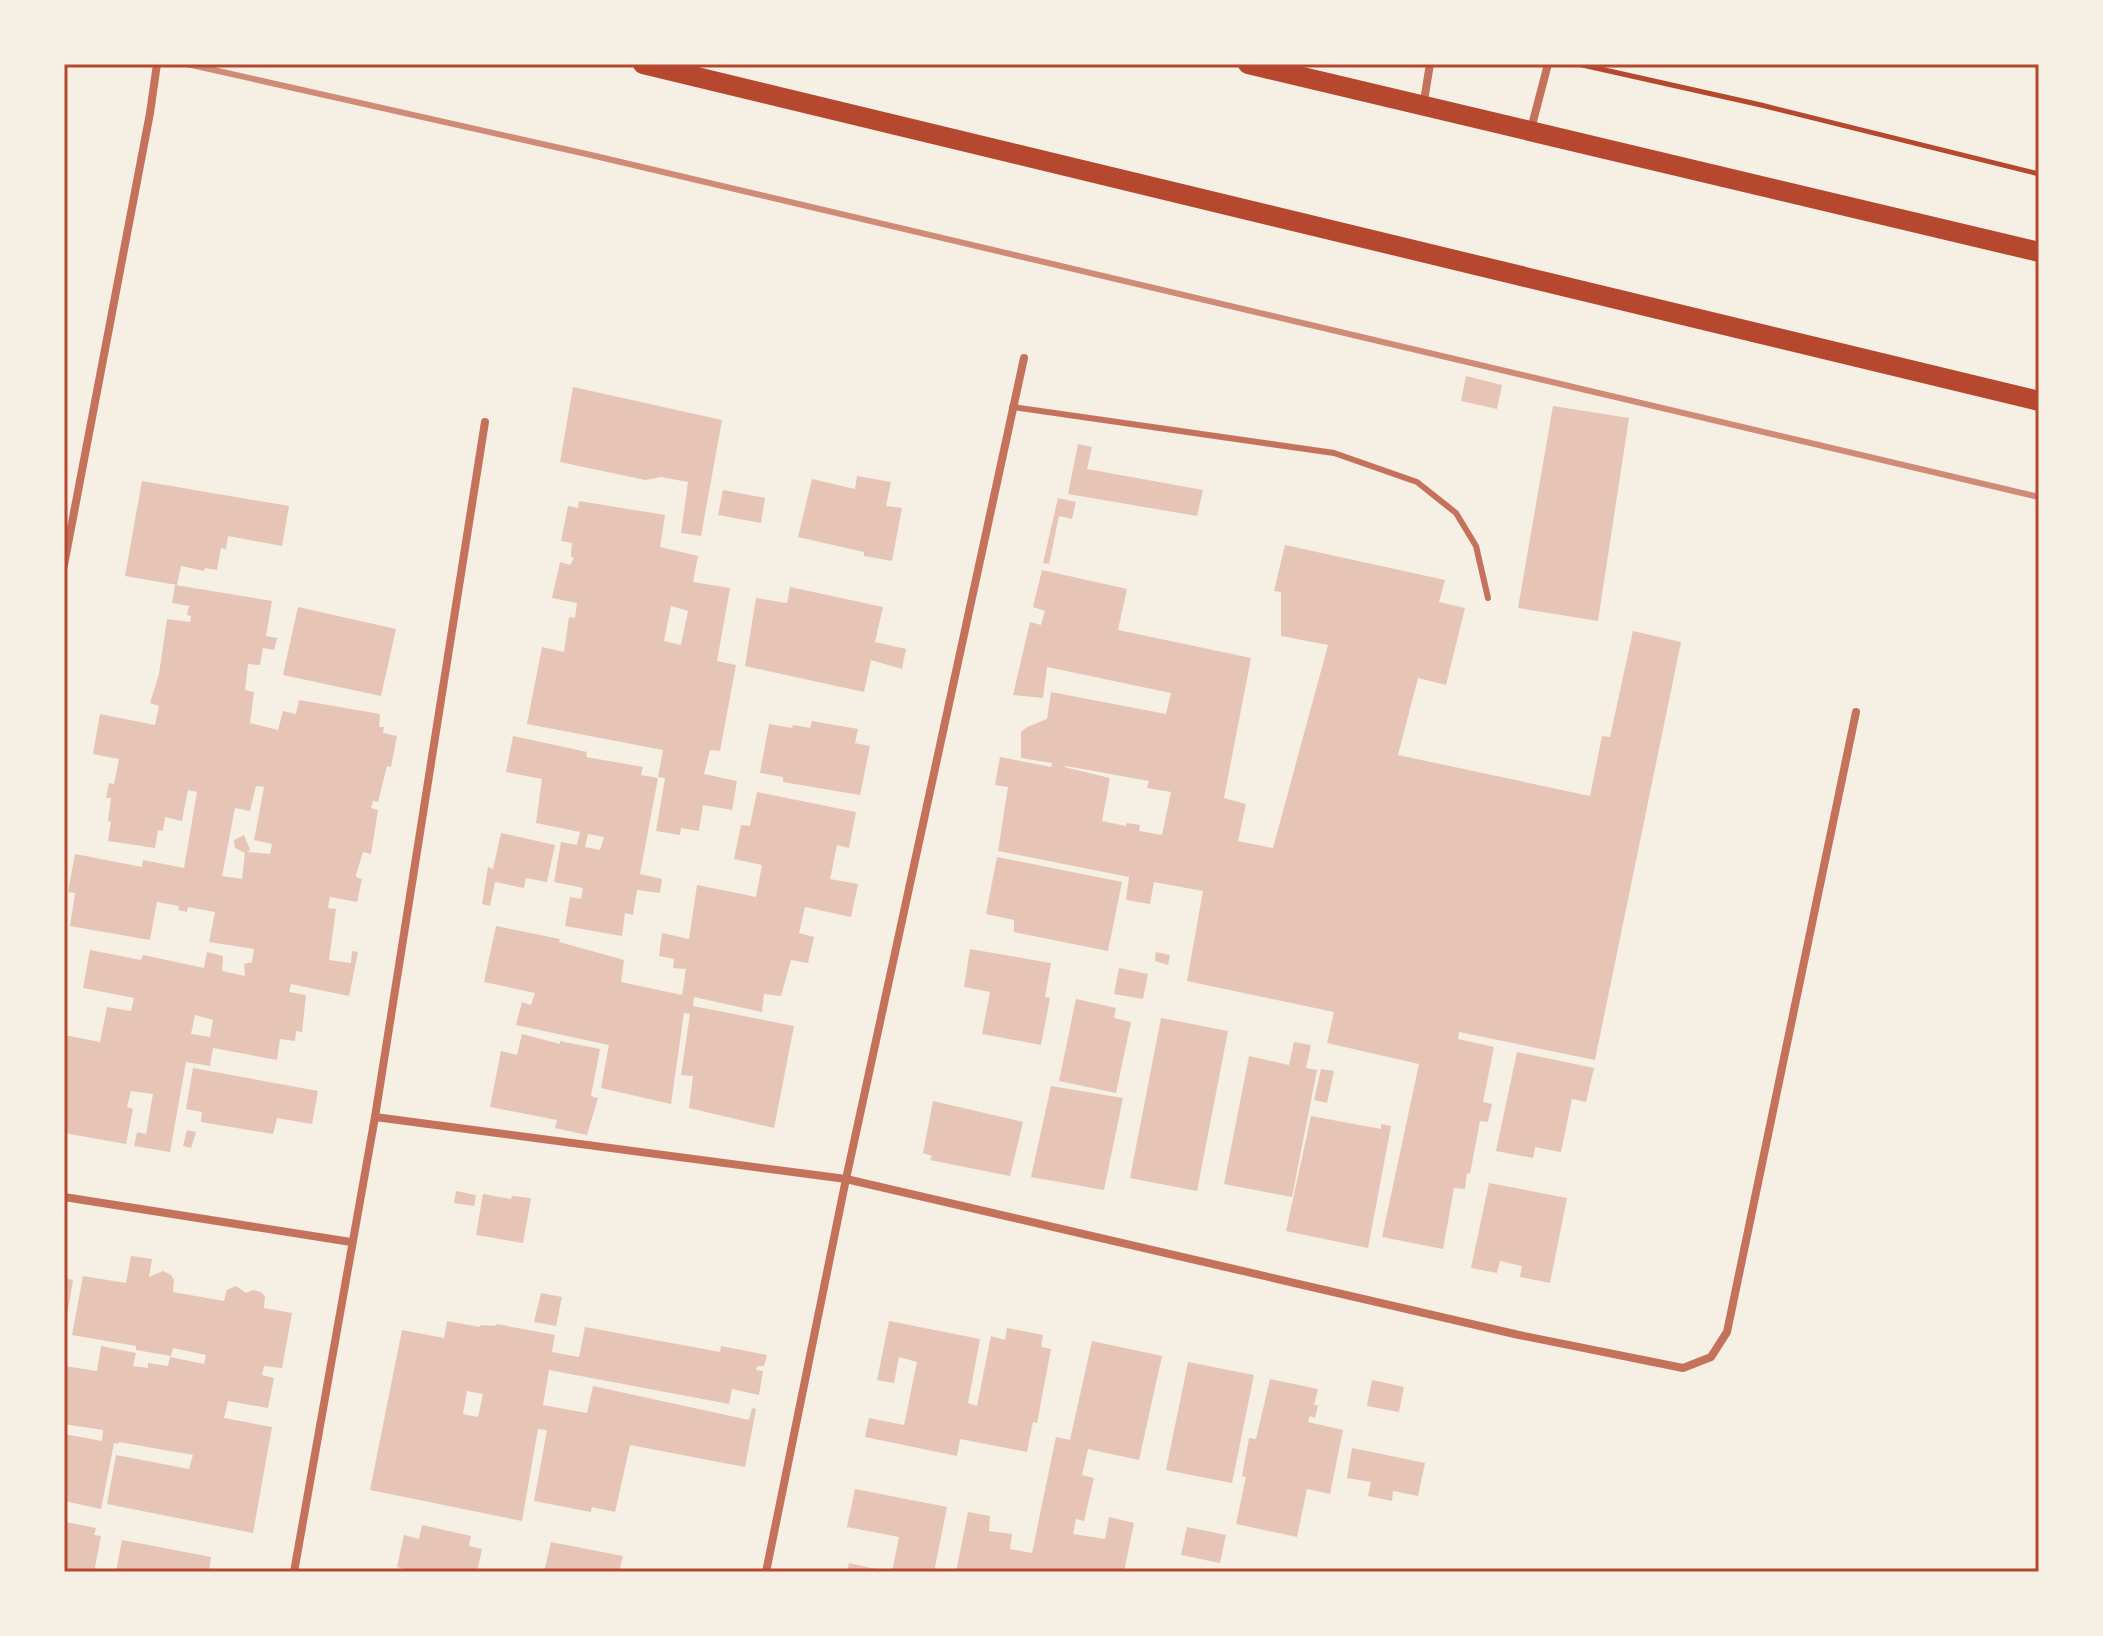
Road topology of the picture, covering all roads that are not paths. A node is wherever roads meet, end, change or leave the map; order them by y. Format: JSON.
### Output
{"nodes":[{"id":1,"x":157,"y":64,"type":"edge"},
{"id":2,"x":643,"y":64,"type":"edge"},
{"id":3,"x":1248,"y":64,"type":"edge"},
{"id":4,"x":1430,"y":64,"type":"edge"},
{"id":5,"x":1548,"y":64,"type":"edge"},
{"id":6,"x":1423,"y":107,"type":"junction"},
{"id":7,"x":1531,"y":130,"type":"junction"},
{"id":8,"x":2039,"y":252,"type":"edge"},
{"id":9,"x":1024,"y":358,"type":"dead end"},
{"id":10,"x":2039,"y":401,"type":"edge"},
{"id":11,"x":1012,"y":407,"type":"junction"},
{"id":12,"x":485,"y":422,"type":"dead end"},
{"id":13,"x":64,"y":565,"type":"edge"},
{"id":14,"x":1488,"y":598,"type":"dead end"},
{"id":15,"x":1856,"y":712,"type":"dead end"},
{"id":16,"x":375,"y":1117,"type":"junction"},
{"id":17,"x":846,"y":1179,"type":"junction"},
{"id":18,"x":64,"y":1197,"type":"edge"},
{"id":19,"x":351,"y":1242,"type":"junction"},
{"id":20,"x":294,"y":1572,"type":"edge"},
{"id":21,"x":766,"y":1572,"type":"edge"}],
"edges":[{"from":1,"to":13,"type":"street"},
{"from":2,"to":10,"type":"main road"},
{"from":3,"to":6,"type":"main road"},
{"from":4,"to":6,"type":"street"},
{"from":5,"to":7,"type":"street"},
{"from":6,"to":7,"type":"main road"},
{"from":7,"to":8,"type":"main road"},
{"from":9,"to":11,"type":"street"},
{"from":11,"to":14,"type":"lane"},
{"from":11,"to":17,"type":"street"},
{"from":12,"to":16,"type":"street"},
{"from":15,"to":17,"type":"street"},
{"from":16,"to":17,"type":"street"},
{"from":16,"to":19,"type":"street"},
{"from":17,"to":21,"type":"street"},
{"from":18,"to":19,"type":"street"},
{"from":19,"to":20,"type":"street"}]}
